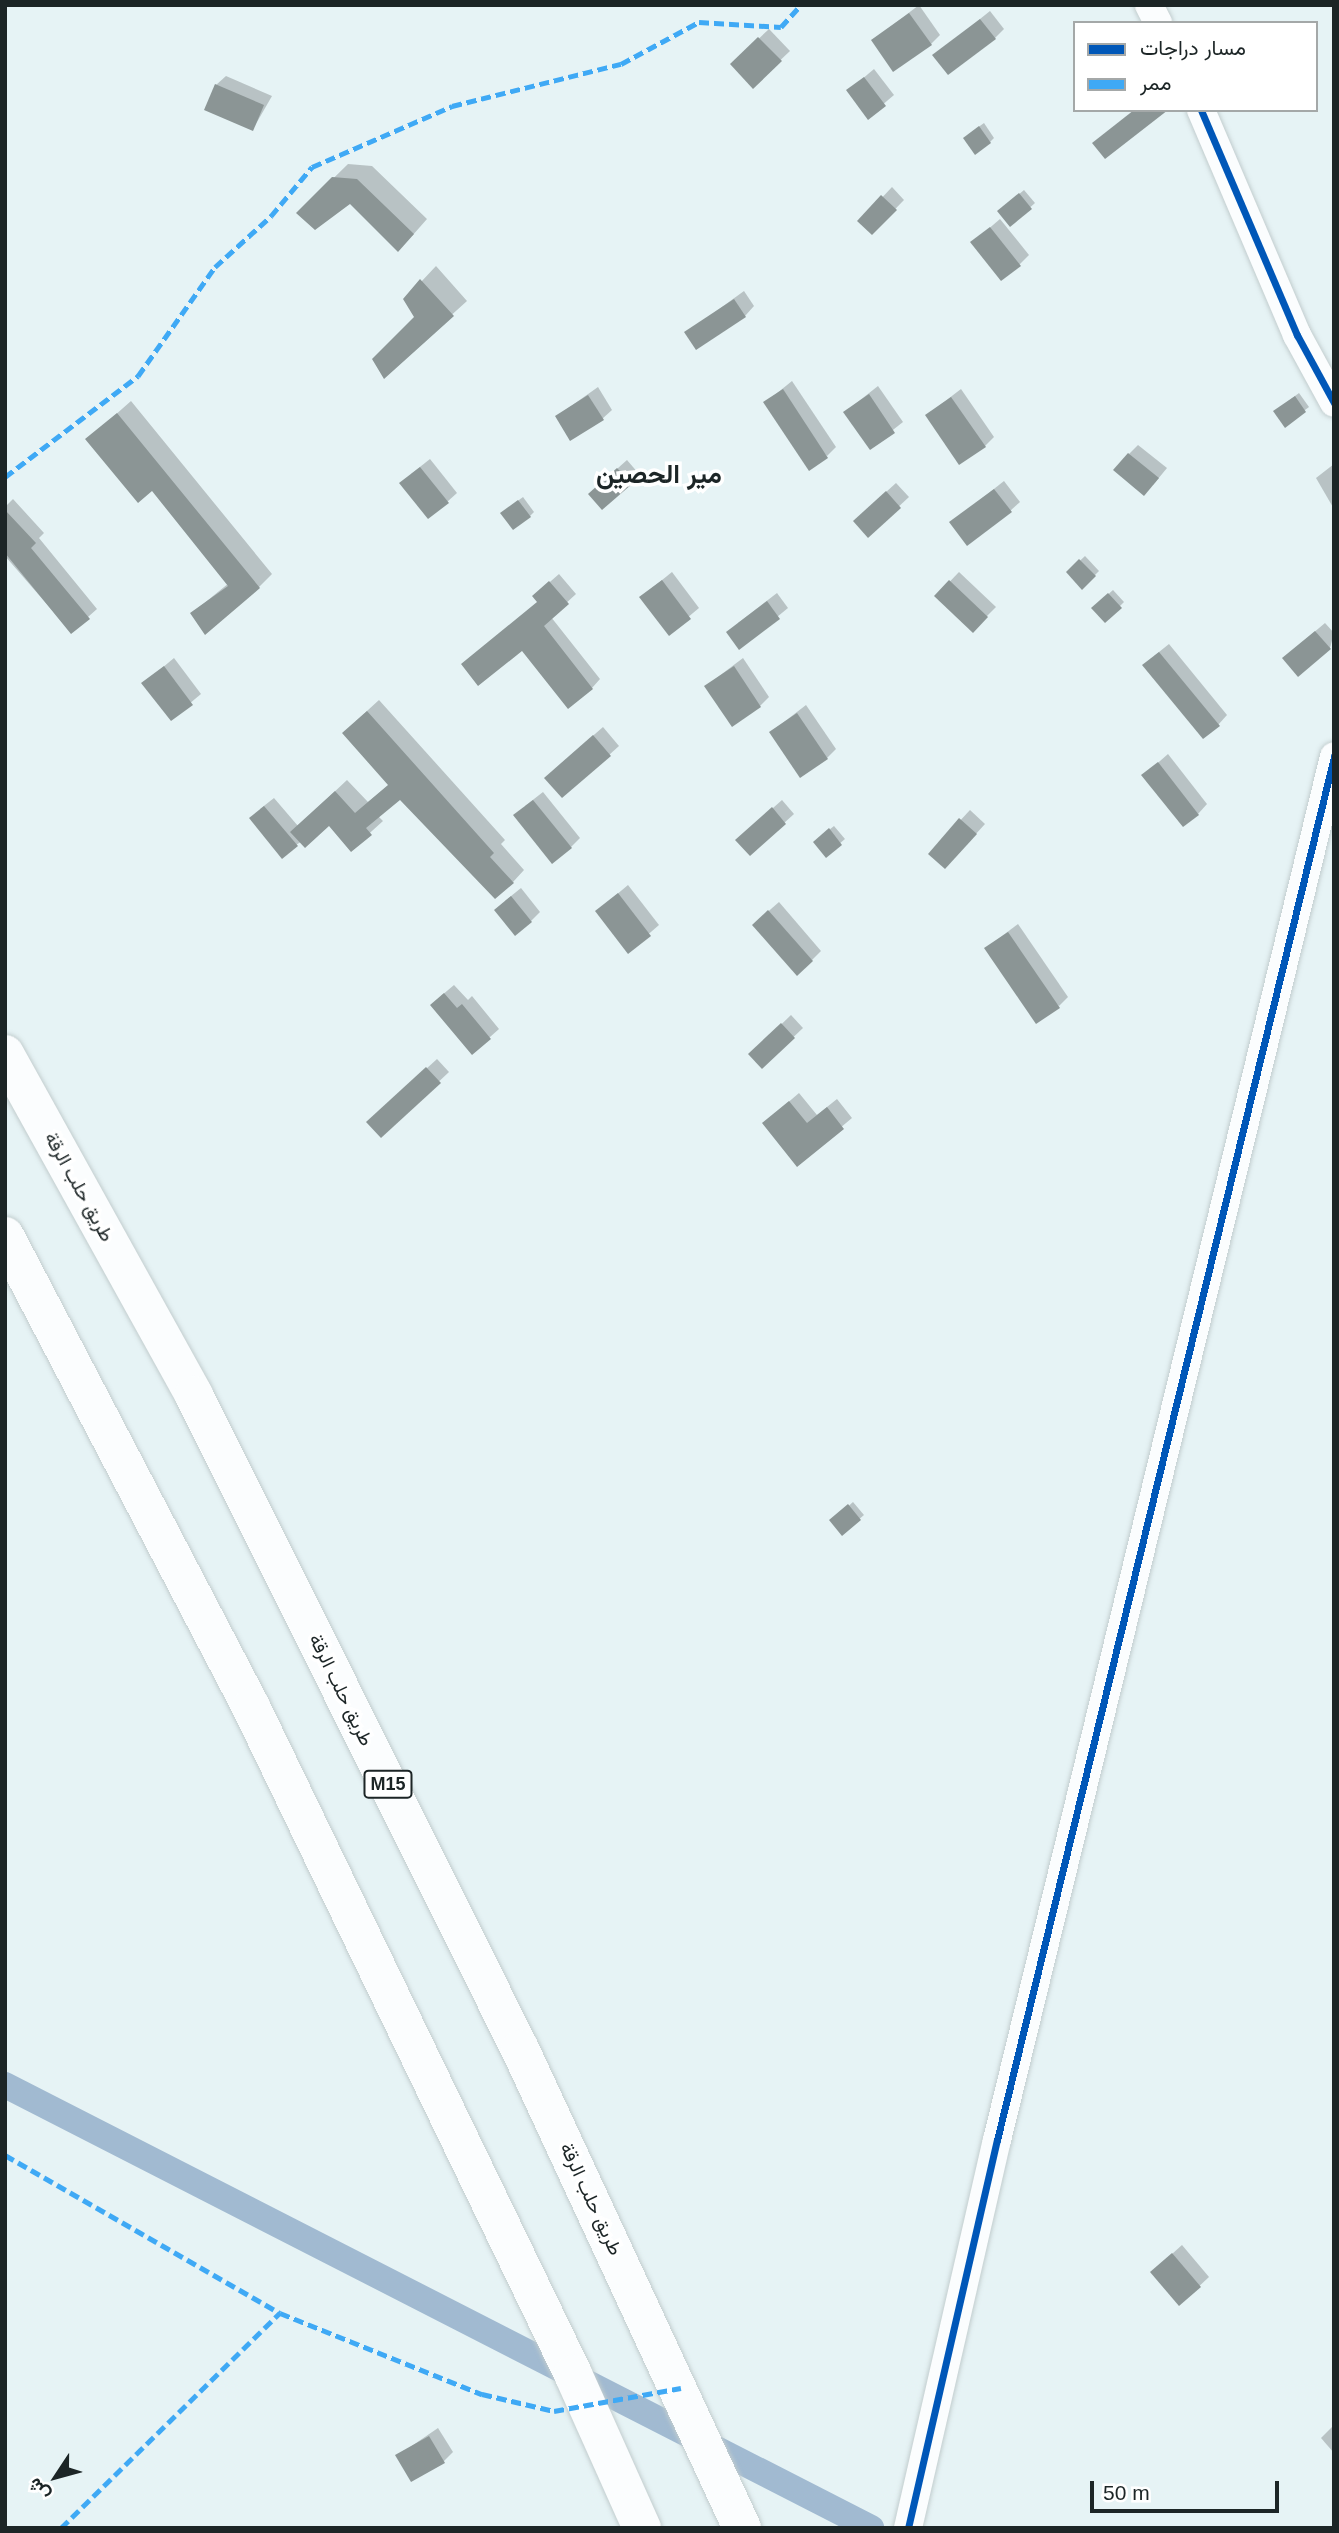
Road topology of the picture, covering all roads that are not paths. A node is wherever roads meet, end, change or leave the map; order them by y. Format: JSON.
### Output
{"nodes":[{"id":1,"x":1149,"y":5,"type":"edge"},
{"id":2,"x":1157,"y":21,"type":"edge"},
{"id":3,"x":1203,"y":112,"type":"edge"},
{"id":4,"x":1334,"y":402,"type":"edge"},
{"id":5,"x":1334,"y":757,"type":"edge"},
{"id":6,"x":5,"y":1054,"type":"edge"},
{"id":7,"x":5,"y":1236,"type":"edge"},
{"id":8,"x":642,"y":2528,"type":"edge"},
{"id":9,"x":743,"y":2528,"type":"edge"},
{"id":10,"x":908,"y":2528,"type":"edge"}],
"edges":[{"from":1,"to":2,"type":"street"},
{"from":3,"to":4,"type":"street"},
{"from":5,"to":10,"type":"street"},
{"from":6,"to":9,"type":"highway","name":"طريق حلب الرقة","number":"M15"},
{"from":7,"to":8,"type":"highway"}]}
